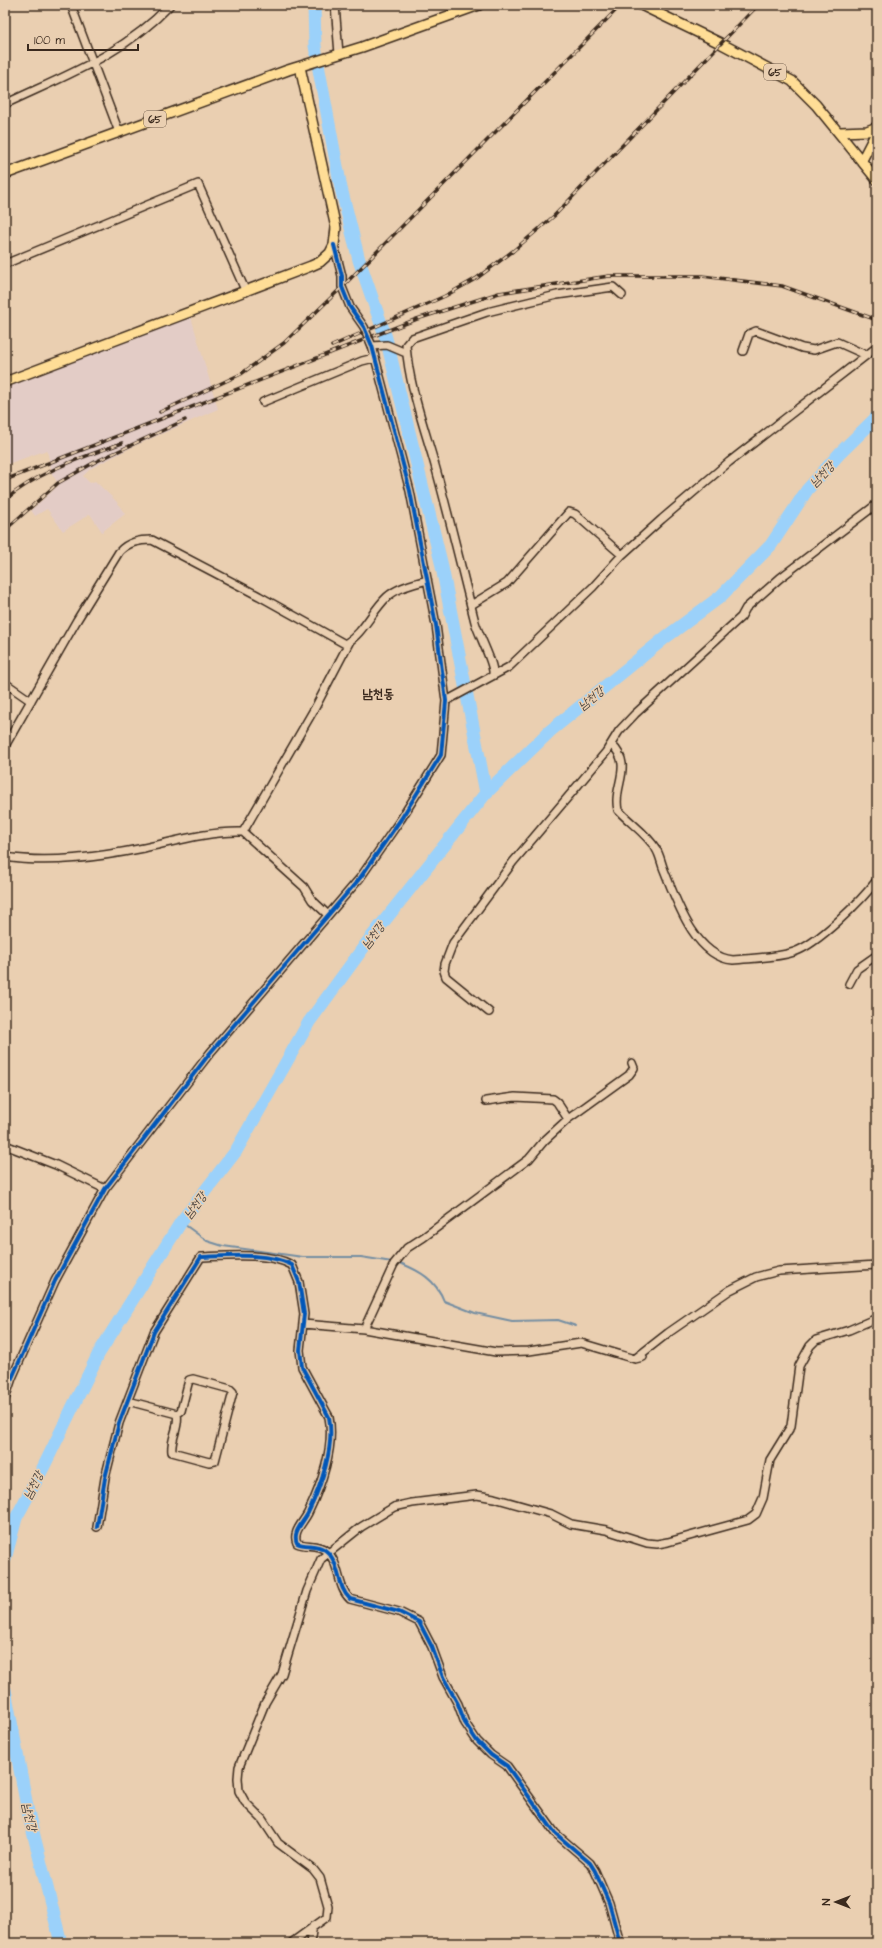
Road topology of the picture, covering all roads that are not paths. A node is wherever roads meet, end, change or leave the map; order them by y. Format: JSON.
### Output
{"nodes":[{"id":1,"x":71,"y":5,"type":"edge"},
{"id":2,"x":170,"y":5,"type":"edge"},
{"id":3,"x":335,"y":5,"type":"edge"},
{"id":4,"x":479,"y":5,"type":"edge"},
{"id":5,"x":641,"y":5,"type":"edge"},
{"id":6,"x":335,"y":55,"type":"junction"},
{"id":7,"x":92,"y":63,"type":"junction"},
{"id":8,"x":303,"y":66,"type":"junction"},
{"id":9,"x":5,"y":104,"type":"edge"},
{"id":10,"x":877,"y":127,"type":"edge"},
{"id":11,"x":877,"y":130,"type":"edge"},
{"id":12,"x":119,"y":132,"type":"junction"},
{"id":13,"x":840,"y":132,"type":"junction"},
{"id":14,"x":862,"y":160,"type":"junction"},
{"id":15,"x":5,"y":174,"type":"edge"},
{"id":16,"x":877,"y":180,"type":"edge"},
{"id":17,"x":334,"y":245,"type":"junction"},
{"id":18,"x":5,"y":264,"type":"edge"},
{"id":19,"x":246,"y":292,"type":"junction"},
{"id":20,"x":622,"y":295,"type":"dead end"},
{"id":21,"x":372,"y":346,"type":"junction"},
{"id":22,"x":877,"y":347,"type":"edge"},
{"id":23,"x":743,"y":351,"type":"dead end"},
{"id":24,"x":406,"y":353,"type":"junction"},
{"id":25,"x":866,"y":354,"type":"junction"},
{"id":26,"x":374,"y":358,"type":"junction"},
{"id":27,"x":5,"y":382,"type":"edge"},
{"id":28,"x":263,"y":402,"type":"dead end"},
{"id":29,"x":877,"y":504,"type":"edge"},
{"id":30,"x":622,"y":555,"type":"junction"},
{"id":31,"x":427,"y":580,"type":"junction"},
{"id":32,"x":471,"y":605,"type":"junction"},
{"id":33,"x":350,"y":641,"type":"junction"},
{"id":34,"x":494,"y":675,"type":"junction"},
{"id":35,"x":5,"y":683,"type":"edge"},
{"id":36,"x":31,"y":701,"type":"junction"},
{"id":37,"x":446,"y":701,"type":"junction"},
{"id":38,"x":611,"y":744,"type":"junction"},
{"id":39,"x":5,"y":746,"type":"edge"},
{"id":40,"x":243,"y":832,"type":"junction"},
{"id":41,"x":5,"y":857,"type":"edge"},
{"id":42,"x":877,"y":880,"type":"edge"},
{"id":43,"x":327,"y":914,"type":"junction"},
{"id":44,"x":877,"y":955,"type":"edge"},
{"id":45,"x":849,"y":984,"type":"dead end"},
{"id":46,"x":489,"y":1012,"type":"dead end"},
{"id":47,"x":632,"y":1064,"type":"dead end"},
{"id":48,"x":486,"y":1101,"type":"dead end"},
{"id":49,"x":568,"y":1119,"type":"junction"},
{"id":50,"x":5,"y":1145,"type":"edge"},
{"id":51,"x":105,"y":1189,"type":"junction"},
{"id":52,"x":877,"y":1265,"type":"edge"},
{"id":53,"x":877,"y":1318,"type":"edge"},
{"id":54,"x":303,"y":1324,"type":"junction"},
{"id":55,"x":364,"y":1329,"type":"junction"},
{"id":56,"x":5,"y":1399,"type":"edge"},
{"id":57,"x":128,"y":1401,"type":"junction"},
{"id":58,"x":177,"y":1414,"type":"junction"},
{"id":59,"x":97,"y":1527,"type":"dead end"},
{"id":60,"x":328,"y":1554,"type":"junction"},
{"id":61,"x":313,"y":1926,"type":"junction"},
{"id":62,"x":291,"y":1943,"type":"edge"},
{"id":63,"x":310,"y":1943,"type":"edge"},
{"id":64,"x":620,"y":1943,"type":"edge"}],
"edges":[{"from":1,"to":7,"type":"street"},
{"from":2,"to":7,"type":"street"},
{"from":3,"to":6,"type":"street"},
{"from":4,"to":6,"type":"main road","number":"65"},
{"from":5,"to":13,"type":"main road","number":"65"},
{"from":6,"to":8,"type":"main road","number":"65"},
{"from":7,"to":9,"type":"street"},
{"from":7,"to":12,"type":"street"},
{"from":8,"to":12,"type":"main road","number":"65"},
{"from":8,"to":17,"type":"main road"},
{"from":10,"to":13,"type":"main road"},
{"from":11,"to":14,"type":"main road"},
{"from":12,"to":15,"type":"main road","number":"65"},
{"from":13,"to":14,"type":"main road","number":"65"},
{"from":14,"to":16,"type":"main road","number":"65"},
{"from":17,"to":19,"type":"main road"},
{"from":17,"to":21,"type":"street"},
{"from":18,"to":19,"type":"street"},
{"from":19,"to":27,"type":"main road"},
{"from":20,"to":24,"type":"street"},
{"from":21,"to":24,"type":"street"},
{"from":21,"to":26,"type":"street"},
{"from":22,"to":25,"type":"street"},
{"from":23,"to":25,"type":"street"},
{"from":24,"to":32,"type":"street"},
{"from":25,"to":30,"type":"street"},
{"from":26,"to":28,"type":"street"},
{"from":26,"to":31,"type":"street"},
{"from":29,"to":38,"type":"street"},
{"from":30,"to":32,"type":"street"},
{"from":30,"to":34,"type":"street"},
{"from":31,"to":33,"type":"street"},
{"from":31,"to":37,"type":"street"},
{"from":32,"to":34,"type":"street"},
{"from":33,"to":36,"type":"street"},
{"from":33,"to":40,"type":"street"},
{"from":34,"to":37,"type":"street"},
{"from":35,"to":36,"type":"street"},
{"from":36,"to":39,"type":"street"},
{"from":37,"to":43,"type":"street"},
{"from":38,"to":42,"type":"street"},
{"from":38,"to":46,"type":"street"},
{"from":40,"to":41,"type":"street"},
{"from":40,"to":43,"type":"street"},
{"from":43,"to":51,"type":"street"},
{"from":44,"to":45,"type":"street"},
{"from":47,"to":49,"type":"street"},
{"from":48,"to":49,"type":"street"},
{"from":49,"to":55,"type":"street"},
{"from":50,"to":51,"type":"street"},
{"from":51,"to":56,"type":"street"},
{"from":52,"to":55,"type":"street"},
{"from":53,"to":60,"type":"street"},
{"from":54,"to":55,"type":"street"},
{"from":54,"to":57,"type":"street"},
{"from":54,"to":60,"type":"street"},
{"from":57,"to":58,"type":"street"},
{"from":57,"to":59,"type":"street"},
{"from":58,"to":58,"type":"street"},
{"from":60,"to":61,"type":"street"},
{"from":60,"to":64,"type":"street"},
{"from":61,"to":62,"type":"street"},
{"from":61,"to":63,"type":"street"}]}
